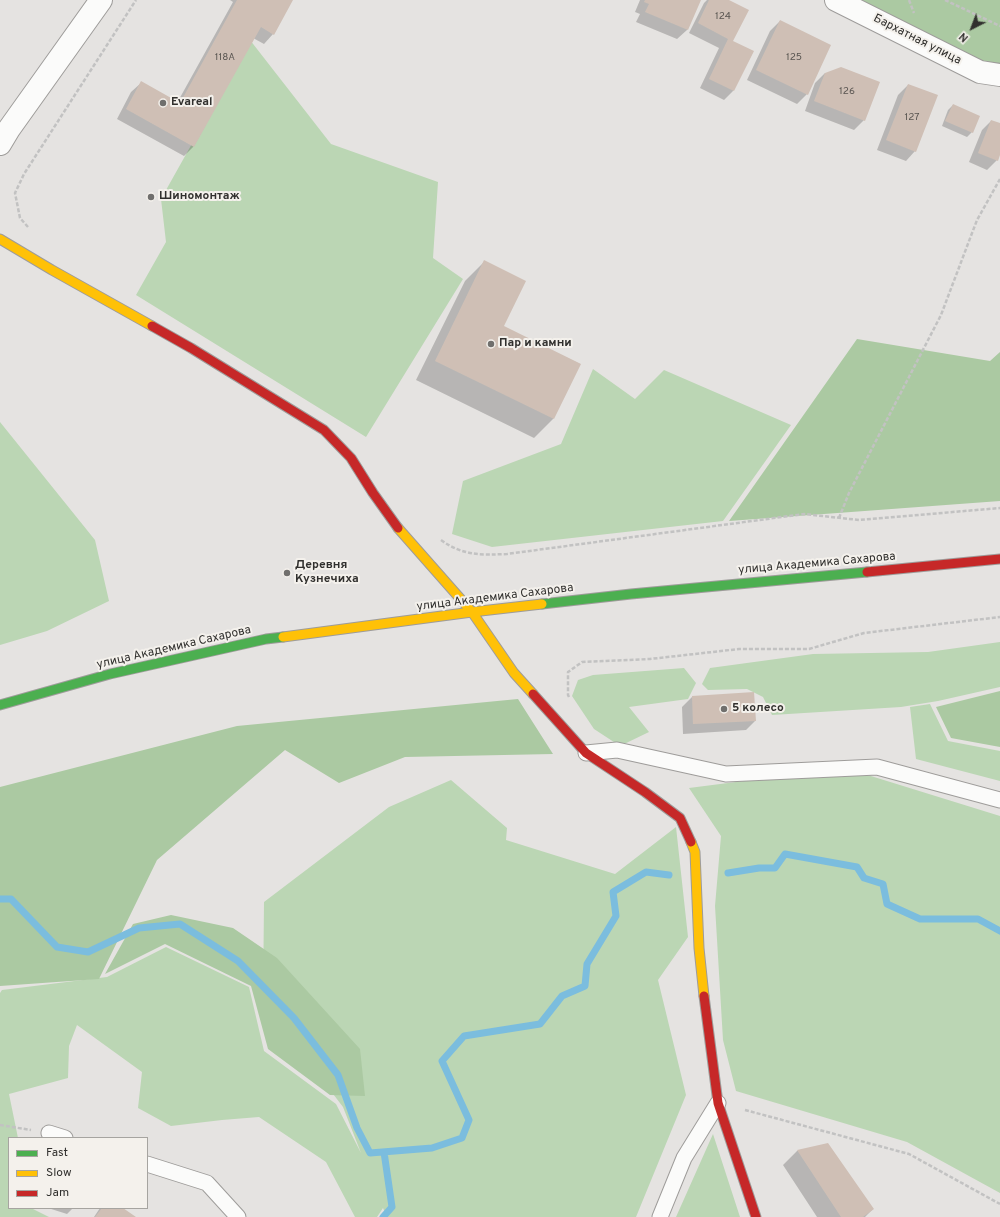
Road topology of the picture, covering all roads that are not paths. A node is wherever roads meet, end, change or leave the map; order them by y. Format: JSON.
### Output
{"nodes":[{"id":1,"x":101,"y":0,"type":"edge"},
{"id":2,"x":836,"y":0,"type":"edge"},
{"id":3,"x":1000,"y":75,"type":"edge"},
{"id":4,"x":0,"y":144,"type":"edge"},
{"id":5,"x":0,"y":239,"type":"edge"},
{"id":6,"x":1000,"y":560,"type":"edge"},
{"id":7,"x":472,"y":612,"type":"junction"},
{"id":8,"x":0,"y":704,"type":"edge"},
{"id":9,"x":586,"y":753,"type":"junction"},
{"id":10,"x":1000,"y":800,"type":"edge"},
{"id":11,"x":718,"y":1103,"type":"junction"},
{"id":12,"x":49,"y":1133,"type":"road end"},
{"id":13,"x":62,"y":1137,"type":"edge"},
{"id":14,"x":148,"y":1164,"type":"edge"},
{"id":15,"x":238,"y":1217,"type":"edge"},
{"id":16,"x":660,"y":1217,"type":"edge"},
{"id":17,"x":756,"y":1217,"type":"edge"}],
"edges":[{"from":1,"to":4,"type":"street"},
{"from":2,"to":3,"type":"street","name":"Бархатная улица"},
{"from":5,"to":7,"type":"street"},
{"from":6,"to":7,"type":"street","name":"улица Академика Сахарова"},
{"from":7,"to":8,"type":"street","name":"улица Академика Сахарова"},
{"from":7,"to":9,"type":"street"},
{"from":9,"to":10,"type":"lane"},
{"from":9,"to":11,"type":"street"},
{"from":11,"to":16,"type":"lane"},
{"from":11,"to":17,"type":"street"},
{"from":12,"to":13,"type":"lane"},
{"from":14,"to":15,"type":"lane"}]}
